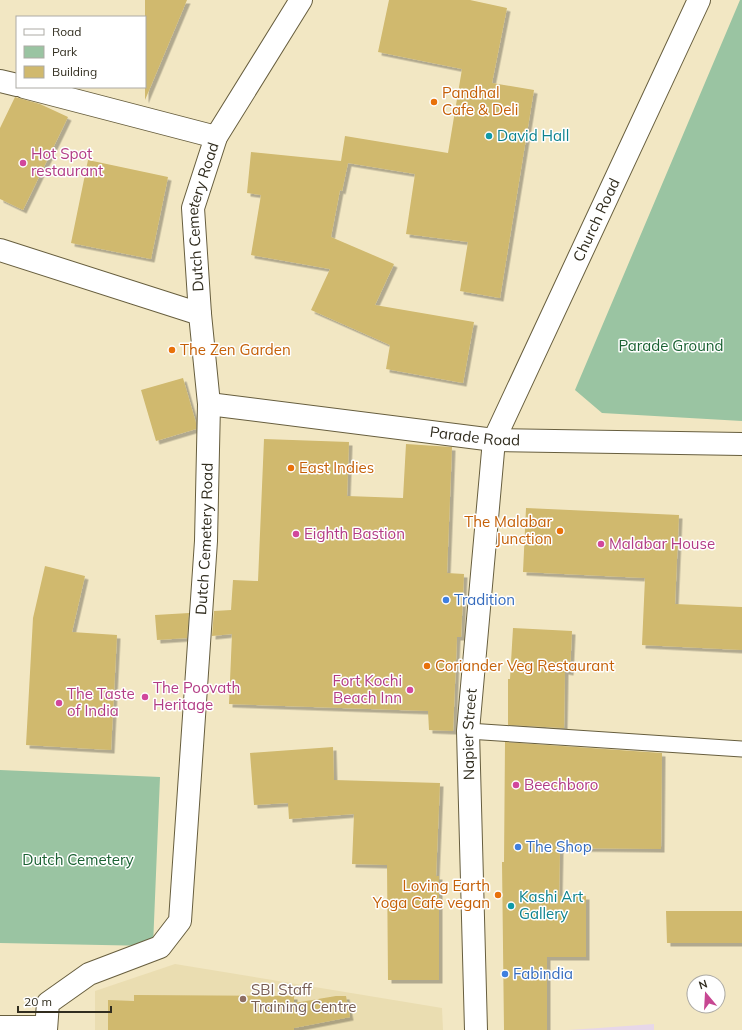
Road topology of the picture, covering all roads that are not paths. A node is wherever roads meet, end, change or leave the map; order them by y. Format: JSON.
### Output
{"nodes":[{"id":1,"x":301,"y":0,"type":"edge"},
{"id":2,"x":699,"y":0,"type":"edge"},
{"id":3,"x":0,"y":81,"type":"edge"},
{"id":4,"x":16,"y":85,"type":"edge"},
{"id":5,"x":28,"y":88,"type":"edge"},
{"id":6,"x":216,"y":137,"type":"junction"},
{"id":7,"x":0,"y":250,"type":"edge"},
{"id":8,"x":200,"y":314,"type":"junction"},
{"id":9,"x":209,"y":404,"type":"junction"},
{"id":10,"x":494,"y":440,"type":"junction"},
{"id":11,"x":742,"y":444,"type":"edge"},
{"id":12,"x":468,"y":731,"type":"junction"},
{"id":13,"x":742,"y":749,"type":"edge"},
{"id":14,"x":0,"y":1027,"type":"edge"},
{"id":15,"x":46,"y":1028,"type":"edge"},
{"id":16,"x":476,"y":1030,"type":"edge"}],
"edges":[{"from":1,"to":6,"type":"street","name":"Dutch Cemetery Road"},
{"from":2,"to":10,"type":"street","name":"Church Road"},
{"from":3,"to":4,"type":"street"},
{"from":5,"to":6,"type":"street"},
{"from":6,"to":8,"type":"street","name":"Dutch Cemetery Road"},
{"from":7,"to":8,"type":"street"},
{"from":8,"to":9,"type":"street","name":"Dutch Cemetery Road"},
{"from":9,"to":10,"type":"street","name":"Parade Road"},
{"from":9,"to":15,"type":"street","name":"Dutch Cemetery Road"},
{"from":10,"to":11,"type":"street","name":"Parade Road"},
{"from":10,"to":12,"type":"street","name":"Napier Street"},
{"from":12,"to":13,"type":"lane"},
{"from":12,"to":16,"type":"street","name":"Napier Street"},
{"from":14,"to":15,"type":"street"}]}
